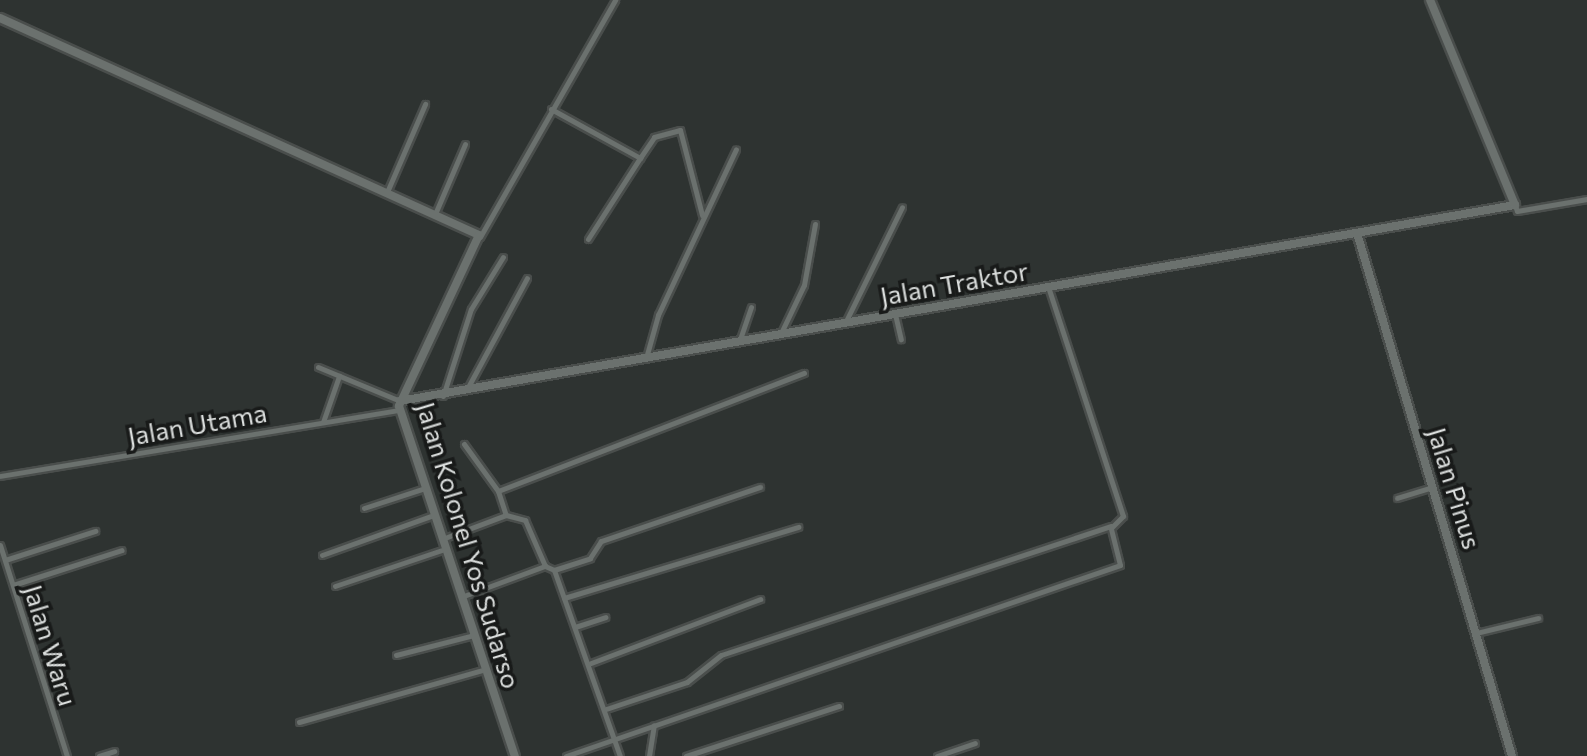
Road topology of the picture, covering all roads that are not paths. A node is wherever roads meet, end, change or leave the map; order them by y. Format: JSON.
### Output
{"nodes":[{"id":1,"x":615,"y":0,"type":"edge"},
{"id":2,"x":1430,"y":0,"type":"edge"},
{"id":3,"x":0,"y":18,"type":"edge"},
{"id":4,"x":425,"y":104,"type":"dead end"},
{"id":5,"x":551,"y":109,"type":"junction"},
{"id":6,"x":465,"y":144,"type":"dead end"},
{"id":7,"x":736,"y":149,"type":"dead end"},
{"id":8,"x":640,"y":158,"type":"junction"},
{"id":9,"x":387,"y":192,"type":"junction"},
{"id":10,"x":1587,"y":199,"type":"edge"},
{"id":11,"x":1515,"y":205,"type":"junction"},
{"id":12,"x":902,"y":207,"type":"dead end"},
{"id":13,"x":435,"y":214,"type":"junction"},
{"id":14,"x":702,"y":215,"type":"junction"},
{"id":15,"x":815,"y":224,"type":"dead end"},
{"id":16,"x":1357,"y":233,"type":"junction"},
{"id":17,"x":480,"y":237,"type":"junction"},
{"id":18,"x":588,"y":239,"type":"dead end"},
{"id":19,"x":503,"y":257,"type":"dead end"},
{"id":20,"x":527,"y":278,"type":"dead end"},
{"id":21,"x":1048,"y":287,"type":"junction"},
{"id":22,"x":751,"y":307,"type":"dead end"},
{"id":23,"x":895,"y":314,"type":"junction"},
{"id":24,"x":845,"y":323,"type":"junction"},
{"id":25,"x":780,"y":335,"type":"junction"},
{"id":26,"x":901,"y":339,"type":"dead end"},
{"id":27,"x":739,"y":342,"type":"junction"},
{"id":28,"x":646,"y":358,"type":"junction"},
{"id":29,"x":318,"y":367,"type":"dead end"},
{"id":30,"x":804,"y":373,"type":"dead end"},
{"id":31,"x":339,"y":376,"type":"junction"},
{"id":32,"x":466,"y":392,"type":"junction"},
{"id":33,"x":443,"y":396,"type":"junction"},
{"id":34,"x":399,"y":406,"type":"junction"},
{"id":35,"x":323,"y":422,"type":"junction"},
{"id":36,"x":464,"y":444,"type":"dead end"},
{"id":37,"x":0,"y":476,"type":"edge"},
{"id":38,"x":760,"y":487,"type":"dead end"},
{"id":39,"x":1432,"y":487,"type":"junction"},
{"id":40,"x":425,"y":488,"type":"junction"},
{"id":41,"x":498,"y":491,"type":"junction"},
{"id":42,"x":1397,"y":498,"type":"dead end"},
{"id":43,"x":364,"y":508,"type":"dead end"},
{"id":44,"x":434,"y":515,"type":"junction"},
{"id":45,"x":506,"y":516,"type":"junction"},
{"id":46,"x":1111,"y":526,"type":"junction"},
{"id":47,"x":798,"y":527,"type":"dead end"},
{"id":48,"x":95,"y":531,"type":"dead end"},
{"id":49,"x":442,"y":539,"type":"junction"},
{"id":50,"x":0,"y":545,"type":"edge"},
{"id":51,"x":446,"y":549,"type":"junction"},
{"id":52,"x":122,"y":550,"type":"dead end"},
{"id":53,"x":322,"y":555,"type":"dead end"},
{"id":54,"x":5,"y":561,"type":"junction"},
{"id":55,"x":545,"y":566,"type":"junction"},
{"id":56,"x":554,"y":570,"type":"junction"},
{"id":57,"x":13,"y":585,"type":"junction"},
{"id":58,"x":335,"y":586,"type":"dead end"},
{"id":59,"x":461,"y":597,"type":"junction"},
{"id":60,"x":564,"y":598,"type":"junction"},
{"id":61,"x":760,"y":599,"type":"dead end"},
{"id":62,"x":605,"y":617,"type":"dead end"},
{"id":63,"x":1538,"y":618,"type":"dead end"},
{"id":64,"x":575,"y":627,"type":"junction"},
{"id":65,"x":1476,"y":633,"type":"junction"},
{"id":66,"x":474,"y":635,"type":"junction"},
{"id":67,"x":396,"y":655,"type":"dead end"},
{"id":68,"x":591,"y":663,"type":"junction"},
{"id":69,"x":485,"y":669,"type":"junction"},
{"id":70,"x":839,"y":706,"type":"dead end"},
{"id":71,"x":606,"y":709,"type":"junction"},
{"id":72,"x":299,"y":722,"type":"dead end"},
{"id":73,"x":654,"y":725,"type":"junction"},
{"id":74,"x":615,"y":738,"type":"junction"},
{"id":75,"x":975,"y":743,"type":"dead end"},
{"id":76,"x":114,"y":751,"type":"dead end"},
{"id":77,"x":66,"y":756,"type":"edge"},
{"id":78,"x":99,"y":756,"type":"edge"},
{"id":79,"x":514,"y":756,"type":"edge"},
{"id":80,"x":566,"y":756,"type":"edge"},
{"id":81,"x":620,"y":756,"type":"edge"},
{"id":82,"x":649,"y":756,"type":"edge"},
{"id":83,"x":685,"y":756,"type":"edge"},
{"id":84,"x":937,"y":756,"type":"edge"},
{"id":85,"x":1512,"y":756,"type":"edge"}],
"edges":[{"from":1,"to":5,"type":"street"},
{"from":2,"to":11,"type":"street"},
{"from":3,"to":9,"type":"street"},
{"from":4,"to":9,"type":"street"},
{"from":5,"to":8,"type":"street"},
{"from":5,"to":17,"type":"street"},
{"from":6,"to":13,"type":"street"},
{"from":7,"to":14,"type":"street"},
{"from":8,"to":14,"type":"street"},
{"from":8,"to":18,"type":"street"},
{"from":9,"to":13,"type":"street"},
{"from":10,"to":11,"type":"street"},
{"from":11,"to":16,"type":"street","name":"Jalan Traktor"},
{"from":12,"to":24,"type":"street"},
{"from":13,"to":17,"type":"street"},
{"from":14,"to":28,"type":"street"},
{"from":15,"to":25,"type":"street"},
{"from":16,"to":21,"type":"street","name":"Jalan Traktor"},
{"from":16,"to":39,"type":"street","name":"Jalan Pinus"},
{"from":17,"to":34,"type":"street","name":"Jalan Kolonel Yos Sudarso"},
{"from":19,"to":33,"type":"street"},
{"from":20,"to":32,"type":"street"},
{"from":21,"to":23,"type":"street","name":"Jalan Traktor"},
{"from":21,"to":46,"type":"street"},
{"from":22,"to":27,"type":"street"},
{"from":23,"to":24,"type":"street","name":"Jalan Traktor"},
{"from":23,"to":26,"type":"street"},
{"from":24,"to":25,"type":"street","name":"Jalan Traktor"},
{"from":25,"to":27,"type":"street","name":"Jalan Traktor"},
{"from":27,"to":28,"type":"street","name":"Jalan Traktor"},
{"from":28,"to":32,"type":"street","name":"Jalan Traktor"},
{"from":29,"to":31,"type":"street"},
{"from":30,"to":41,"type":"street"},
{"from":31,"to":34,"type":"street"},
{"from":31,"to":35,"type":"street"},
{"from":32,"to":33,"type":"street","name":"Jalan Traktor"},
{"from":33,"to":34,"type":"street","name":"Jalan Traktor"},
{"from":34,"to":35,"type":"street","name":"Jalan Utama"},
{"from":34,"to":40,"type":"street","name":"Jalan Kolonel Yos Sudarso"},
{"from":35,"to":37,"type":"street","name":"Jalan Utama"},
{"from":36,"to":41,"type":"street"},
{"from":38,"to":56,"type":"street"},
{"from":39,"to":42,"type":"street"},
{"from":39,"to":65,"type":"street","name":"Jalan Pinus"},
{"from":40,"to":43,"type":"street"},
{"from":40,"to":44,"type":"street","name":"Jalan Kolonel Yos Sudarso"},
{"from":41,"to":45,"type":"street"},
{"from":44,"to":49,"type":"street","name":"Jalan Kolonel Yos Sudarso"},
{"from":44,"to":53,"type":"street"},
{"from":45,"to":49,"type":"street"},
{"from":45,"to":55,"type":"street"},
{"from":46,"to":71,"type":"street"},
{"from":46,"to":73,"type":"street"},
{"from":47,"to":60,"type":"street"},
{"from":48,"to":54,"type":"street"},
{"from":49,"to":51,"type":"street","name":"Jalan Kolonel Yos Sudarso"},
{"from":50,"to":54,"type":"street","name":"Jalan Waru"},
{"from":51,"to":58,"type":"street"},
{"from":51,"to":59,"type":"street","name":"Jalan Kolonel Yos Sudarso"},
{"from":52,"to":57,"type":"street"},
{"from":54,"to":57,"type":"street","name":"Jalan Waru"},
{"from":55,"to":56,"type":"street"},
{"from":55,"to":59,"type":"street"},
{"from":56,"to":60,"type":"street"},
{"from":57,"to":77,"type":"street","name":"Jalan Waru"},
{"from":59,"to":66,"type":"street","name":"Jalan Kolonel Yos Sudarso"},
{"from":60,"to":64,"type":"street"},
{"from":61,"to":68,"type":"street"},
{"from":62,"to":64,"type":"street"},
{"from":63,"to":65,"type":"street"},
{"from":64,"to":68,"type":"street"},
{"from":65,"to":85,"type":"street","name":"Jalan Pinus"},
{"from":66,"to":67,"type":"street"},
{"from":66,"to":69,"type":"street","name":"Jalan Kolonel Yos Sudarso"},
{"from":68,"to":71,"type":"street"},
{"from":69,"to":72,"type":"street"},
{"from":69,"to":79,"type":"street","name":"Jalan Kolonel Yos Sudarso"},
{"from":70,"to":83,"type":"street"},
{"from":71,"to":74,"type":"street"},
{"from":73,"to":74,"type":"street"},
{"from":73,"to":82,"type":"street"},
{"from":74,"to":80,"type":"street"},
{"from":74,"to":81,"type":"street"},
{"from":75,"to":84,"type":"street"},
{"from":76,"to":78,"type":"street"}]}
